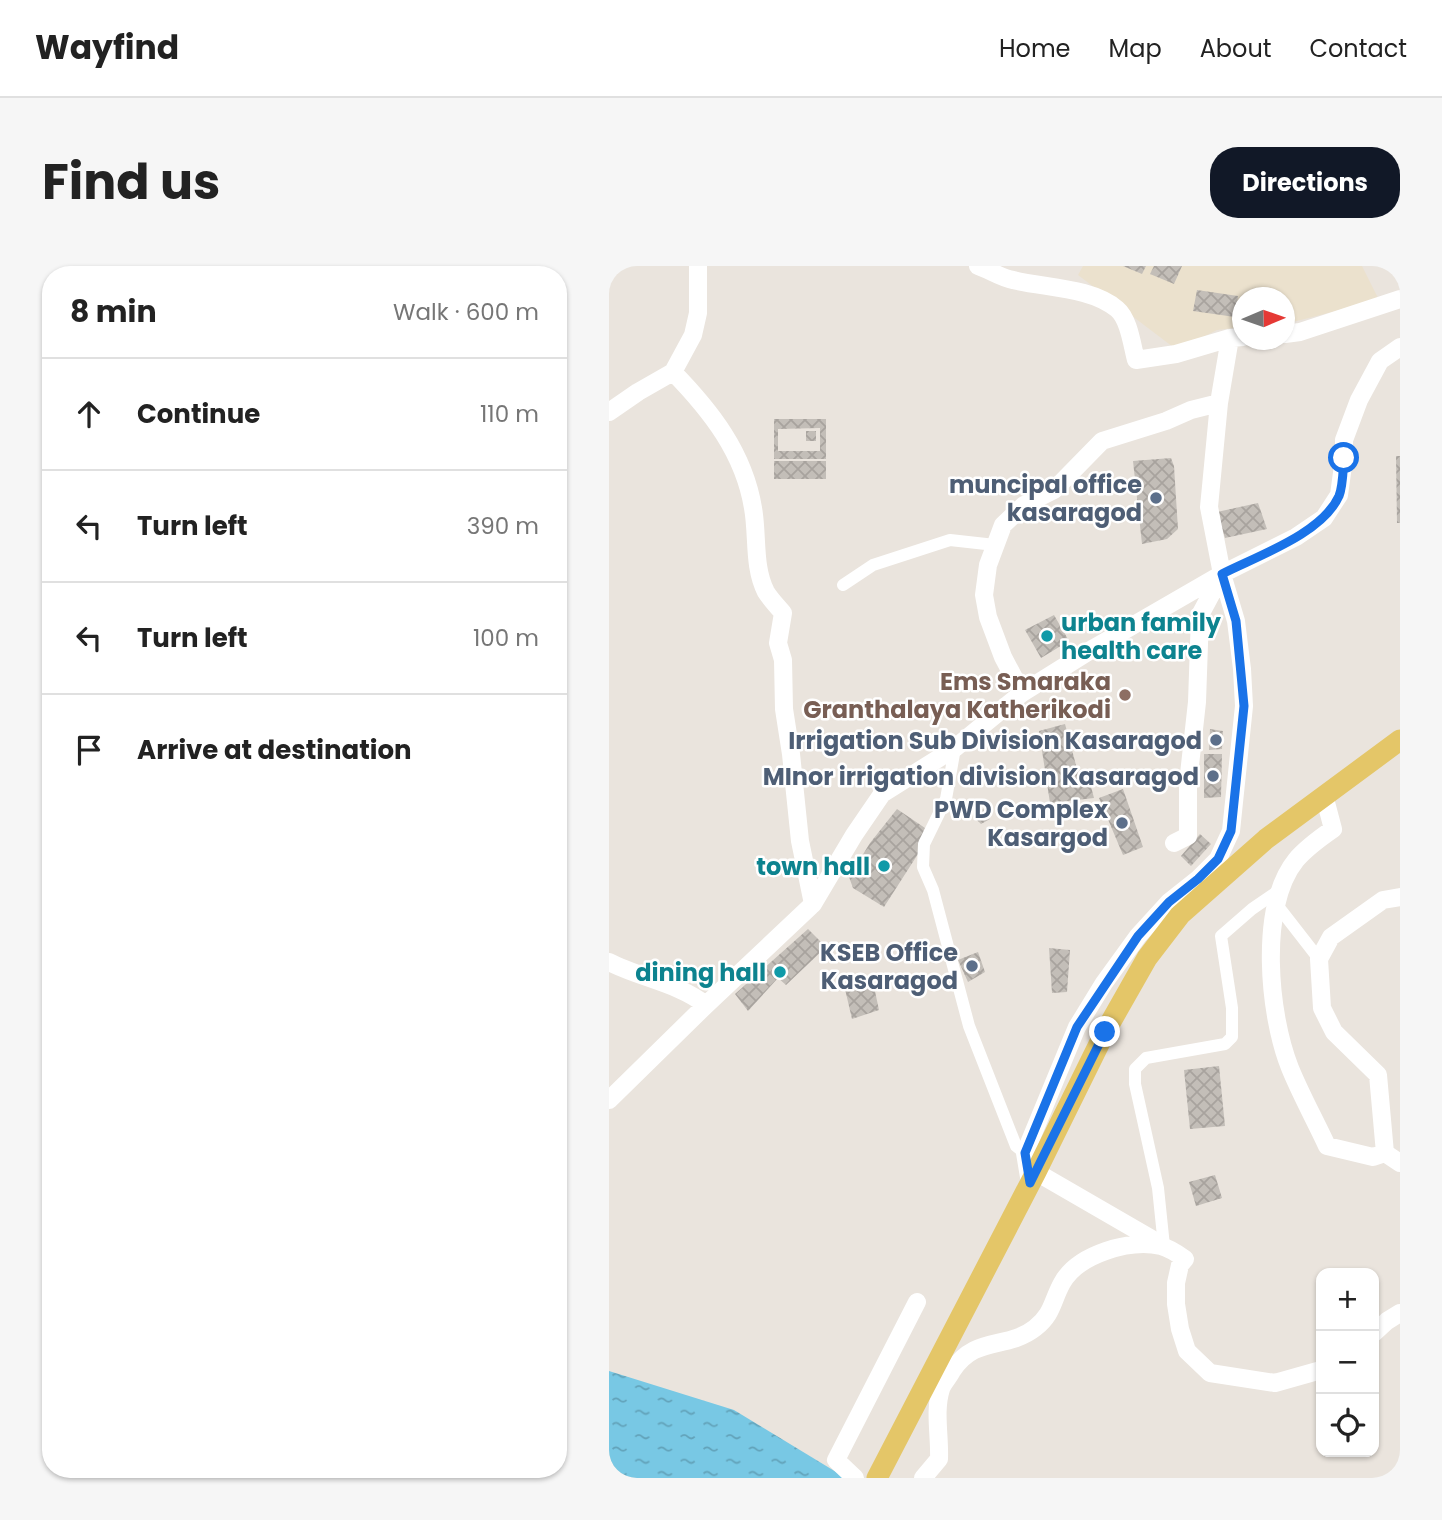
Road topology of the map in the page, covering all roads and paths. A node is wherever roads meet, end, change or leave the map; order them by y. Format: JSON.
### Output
{"nodes":[{"id":1,"x":698,"y":266,"type":"edge"},
{"id":2,"x":978,"y":266,"type":"edge"},
{"id":3,"x":1400,"y":299,"type":"edge"},
{"id":4,"x":1295,"y":333,"type":"edge"},
{"id":5,"x":1232,"y":338,"type":"edge"},
{"id":6,"x":1400,"y":347,"type":"edge"},
{"id":7,"x":1233,"y":350,"type":"edge"},
{"id":8,"x":673,"y":372,"type":"junction"},
{"id":9,"x":1219,"y":403,"type":"junction"},
{"id":10,"x":609,"y":412,"type":"edge"},
{"id":11,"x":995,"y":545,"type":"junction"},
{"id":12,"x":1222,"y":574,"type":"junction"},
{"id":13,"x":843,"y":585,"type":"dead end"},
{"id":14,"x":1022,"y":694,"type":"junction"},
{"id":15,"x":1400,"y":740,"type":"edge"},
{"id":16,"x":955,"y":748,"type":"junction"},
{"id":17,"x":1324,"y":795,"type":"junction"},
{"id":18,"x":1174,"y":843,"type":"dead end"},
{"id":19,"x":1279,"y":897,"type":"junction"},
{"id":20,"x":1400,"y":897,"type":"edge"},
{"id":21,"x":813,"y":904,"type":"junction"},
{"id":22,"x":1319,"y":959,"type":"junction"},
{"id":23,"x":609,"y":962,"type":"edge"},
{"id":24,"x":706,"y":1004,"type":"junction"},
{"id":25,"x":609,"y":1100,"type":"edge"},
{"id":26,"x":1025,"y":1153,"type":"junction"},
{"id":27,"x":1393,"y":1158,"type":"edge"},
{"id":28,"x":1033,"y":1178,"type":"junction"},
{"id":29,"x":1164,"y":1246,"type":"junction"},
{"id":30,"x":917,"y":1302,"type":"dead end"},
{"id":31,"x":1400,"y":1313,"type":"edge"},
{"id":32,"x":1377,"y":1331,"type":"edge"},
{"id":33,"x":1316,"y":1371,"type":"edge"},
{"id":34,"x":855,"y":1478,"type":"edge"},
{"id":35,"x":877,"y":1478,"type":"edge"},
{"id":36,"x":923,"y":1478,"type":"edge"}],
"edges":[{"from":1,"to":8,"type":"street"},
{"from":2,"to":5,"type":"street"},
{"from":3,"to":4,"type":"street"},
{"from":6,"to":12,"type":"street"},
{"from":7,"to":9,"type":"street"},
{"from":8,"to":10,"type":"street"},
{"from":8,"to":21,"type":"street"},
{"from":9,"to":11,"type":"street"},
{"from":9,"to":12,"type":"street"},
{"from":11,"to":13,"type":"street"},
{"from":11,"to":14,"type":"street"},
{"from":12,"to":14,"type":"street"},
{"from":12,"to":18,"type":"street"},
{"from":12,"to":26,"type":"street"},
{"from":14,"to":16,"type":"street"},
{"from":15,"to":17,"type":"main road"},
{"from":16,"to":21,"type":"street"},
{"from":16,"to":26,"type":"street"},
{"from":17,"to":19,"type":"street"},
{"from":17,"to":28,"type":"main road"},
{"from":19,"to":22,"type":"street"},
{"from":19,"to":27,"type":"street"},
{"from":19,"to":29,"type":"street"},
{"from":20,"to":22,"type":"street"},
{"from":21,"to":24,"type":"street"},
{"from":22,"to":27,"type":"street"},
{"from":23,"to":24,"type":"street"},
{"from":24,"to":25,"type":"street"},
{"from":26,"to":28,"type":"street"},
{"from":28,"to":29,"type":"street"},
{"from":28,"to":35,"type":"main road"},
{"from":29,"to":33,"type":"street"},
{"from":29,"to":36,"type":"street"},
{"from":30,"to":34,"type":"street"},
{"from":31,"to":32,"type":"street"}]}
